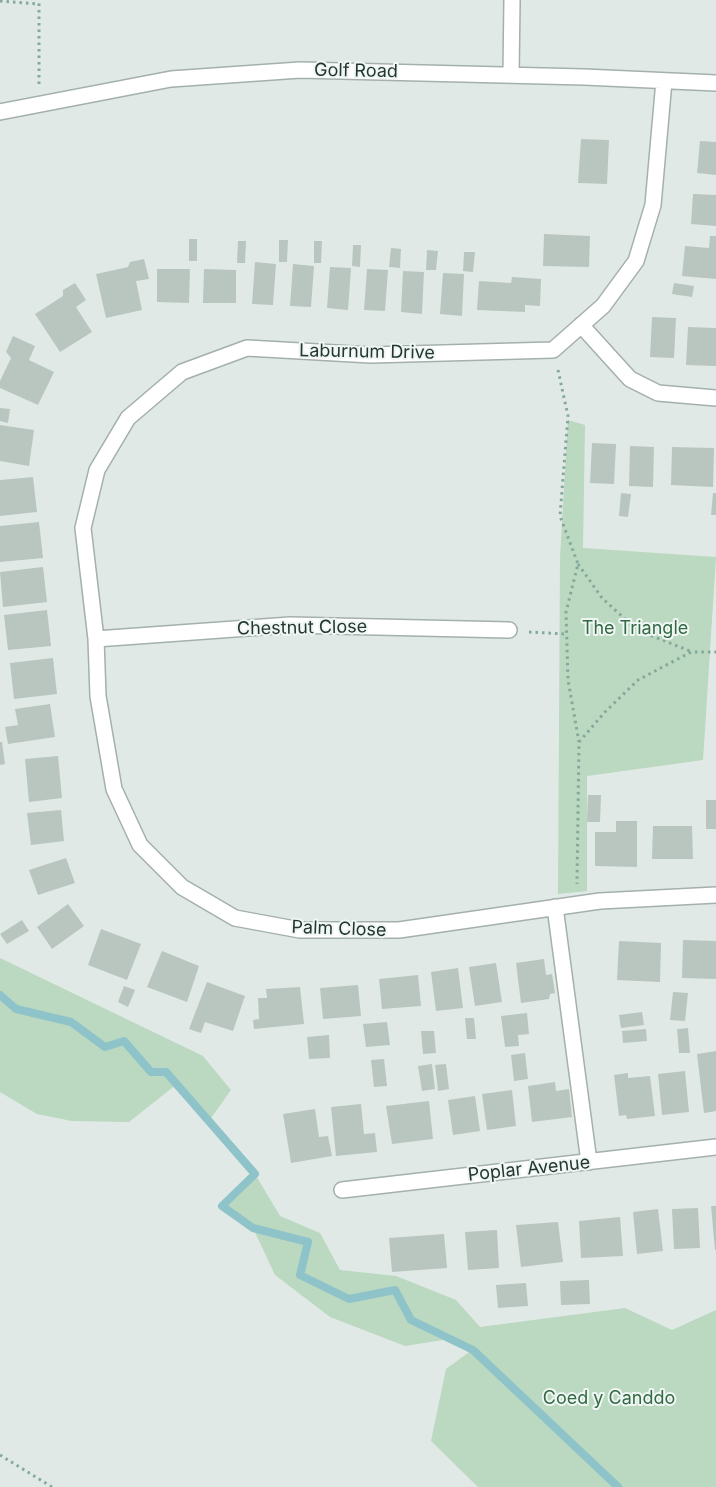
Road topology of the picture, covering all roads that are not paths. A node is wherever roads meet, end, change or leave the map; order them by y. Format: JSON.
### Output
{"nodes":[{"id":1,"x":512,"y":0,"type":"edge"},
{"id":2,"x":510,"y":75,"type":"junction"},
{"id":3,"x":664,"y":81,"type":"junction"},
{"id":4,"x":716,"y":83,"type":"edge"},
{"id":5,"x":0,"y":112,"type":"edge"},
{"id":6,"x":581,"y":325,"type":"junction"},
{"id":7,"x":716,"y":398,"type":"edge"},
{"id":8,"x":509,"y":630,"type":"road end"},
{"id":9,"x":96,"y":639,"type":"junction"},
{"id":10,"x":716,"y":895,"type":"edge"},
{"id":11,"x":555,"y":907,"type":"junction"},
{"id":12,"x":716,"y":1148,"type":"edge"},
{"id":13,"x":589,"y":1162,"type":"junction"},
{"id":14,"x":342,"y":1190,"type":"dead end"}],
"edges":[{"from":1,"to":2,"type":"street"},
{"from":2,"to":3,"type":"street","name":"Golf Road"},
{"from":2,"to":5,"type":"street","name":"Golf Road"},
{"from":3,"to":4,"type":"street","name":"Golf Road"},
{"from":3,"to":6,"type":"street"},
{"from":6,"to":7,"type":"street"},
{"from":6,"to":9,"type":"street","name":"Laburnum Drive"},
{"from":8,"to":9,"type":"street","name":"Chestnut Close"},
{"from":9,"to":11,"type":"street","name":"Palm Close"},
{"from":10,"to":11,"type":"street","name":"Palm Close"},
{"from":11,"to":13,"type":"street"},
{"from":12,"to":13,"type":"street","name":"Poplar Avenue"},
{"from":13,"to":14,"type":"street","name":"Poplar Avenue"}]}
